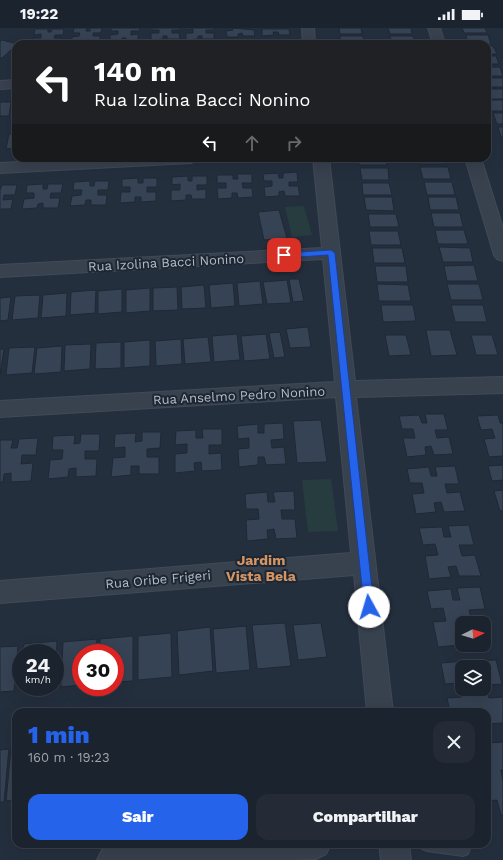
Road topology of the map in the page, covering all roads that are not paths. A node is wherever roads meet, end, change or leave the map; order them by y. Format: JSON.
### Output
{"nodes":[{"id":1,"x":308,"y":28,"type":"edge"},
{"id":2,"x":434,"y":28,"type":"edge"},
{"id":3,"x":309,"y":40,"type":"edge"},
{"id":4,"x":438,"y":40,"type":"edge"},
{"id":5,"x":12,"y":84,"type":"edge"},
{"id":6,"x":0,"y":85,"type":"edge"},
{"id":7,"x":115,"y":162,"type":"edge"},
{"id":8,"x":321,"y":162,"type":"edge"},
{"id":9,"x":475,"y":162,"type":"edge"},
{"id":10,"x":0,"y":168,"type":"edge"},
{"id":11,"x":331,"y":253,"type":"junction"},
{"id":12,"x":503,"y":254,"type":"edge"},
{"id":13,"x":0,"y":271,"type":"edge"},
{"id":14,"x":503,"y":385,"type":"edge"},
{"id":15,"x":346,"y":389,"type":"junction"},
{"id":16,"x":0,"y":409,"type":"edge"},
{"id":17,"x":364,"y":562,"type":"junction"},
{"id":18,"x":0,"y":592,"type":"edge"},
{"id":19,"x":380,"y":708,"type":"edge"},
{"id":20,"x":265,"y":848,"type":"edge"},
{"id":21,"x":394,"y":848,"type":"edge"},
{"id":22,"x":456,"y":848,"type":"edge"},
{"id":23,"x":463,"y":849,"type":"dead end"},
{"id":24,"x":112,"y":860,"type":"edge"},
{"id":25,"x":396,"y":860,"type":"edge"}],
"edges":[{"from":1,"to":3,"type":"street"},
{"from":2,"to":4,"type":"street"},
{"from":5,"to":6,"type":"street"},
{"from":7,"to":10,"type":"street"},
{"from":8,"to":11,"type":"street"},
{"from":9,"to":12,"type":"street"},
{"from":11,"to":13,"type":"street","name":"Rua Izolina Bacci Nonino"},
{"from":11,"to":15,"type":"street"},
{"from":14,"to":15,"type":"street","name":"Rua Anselmo Pedro Nonino"},
{"from":15,"to":16,"type":"street","name":"Rua Anselmo Pedro Nonino"},
{"from":15,"to":17,"type":"street"},
{"from":17,"to":18,"type":"street","name":"Rua Oribe Frigeri"},
{"from":17,"to":19,"type":"street"},
{"from":20,"to":24,"type":"street"},
{"from":21,"to":25,"type":"street"},
{"from":22,"to":23,"type":"lane"}]}
